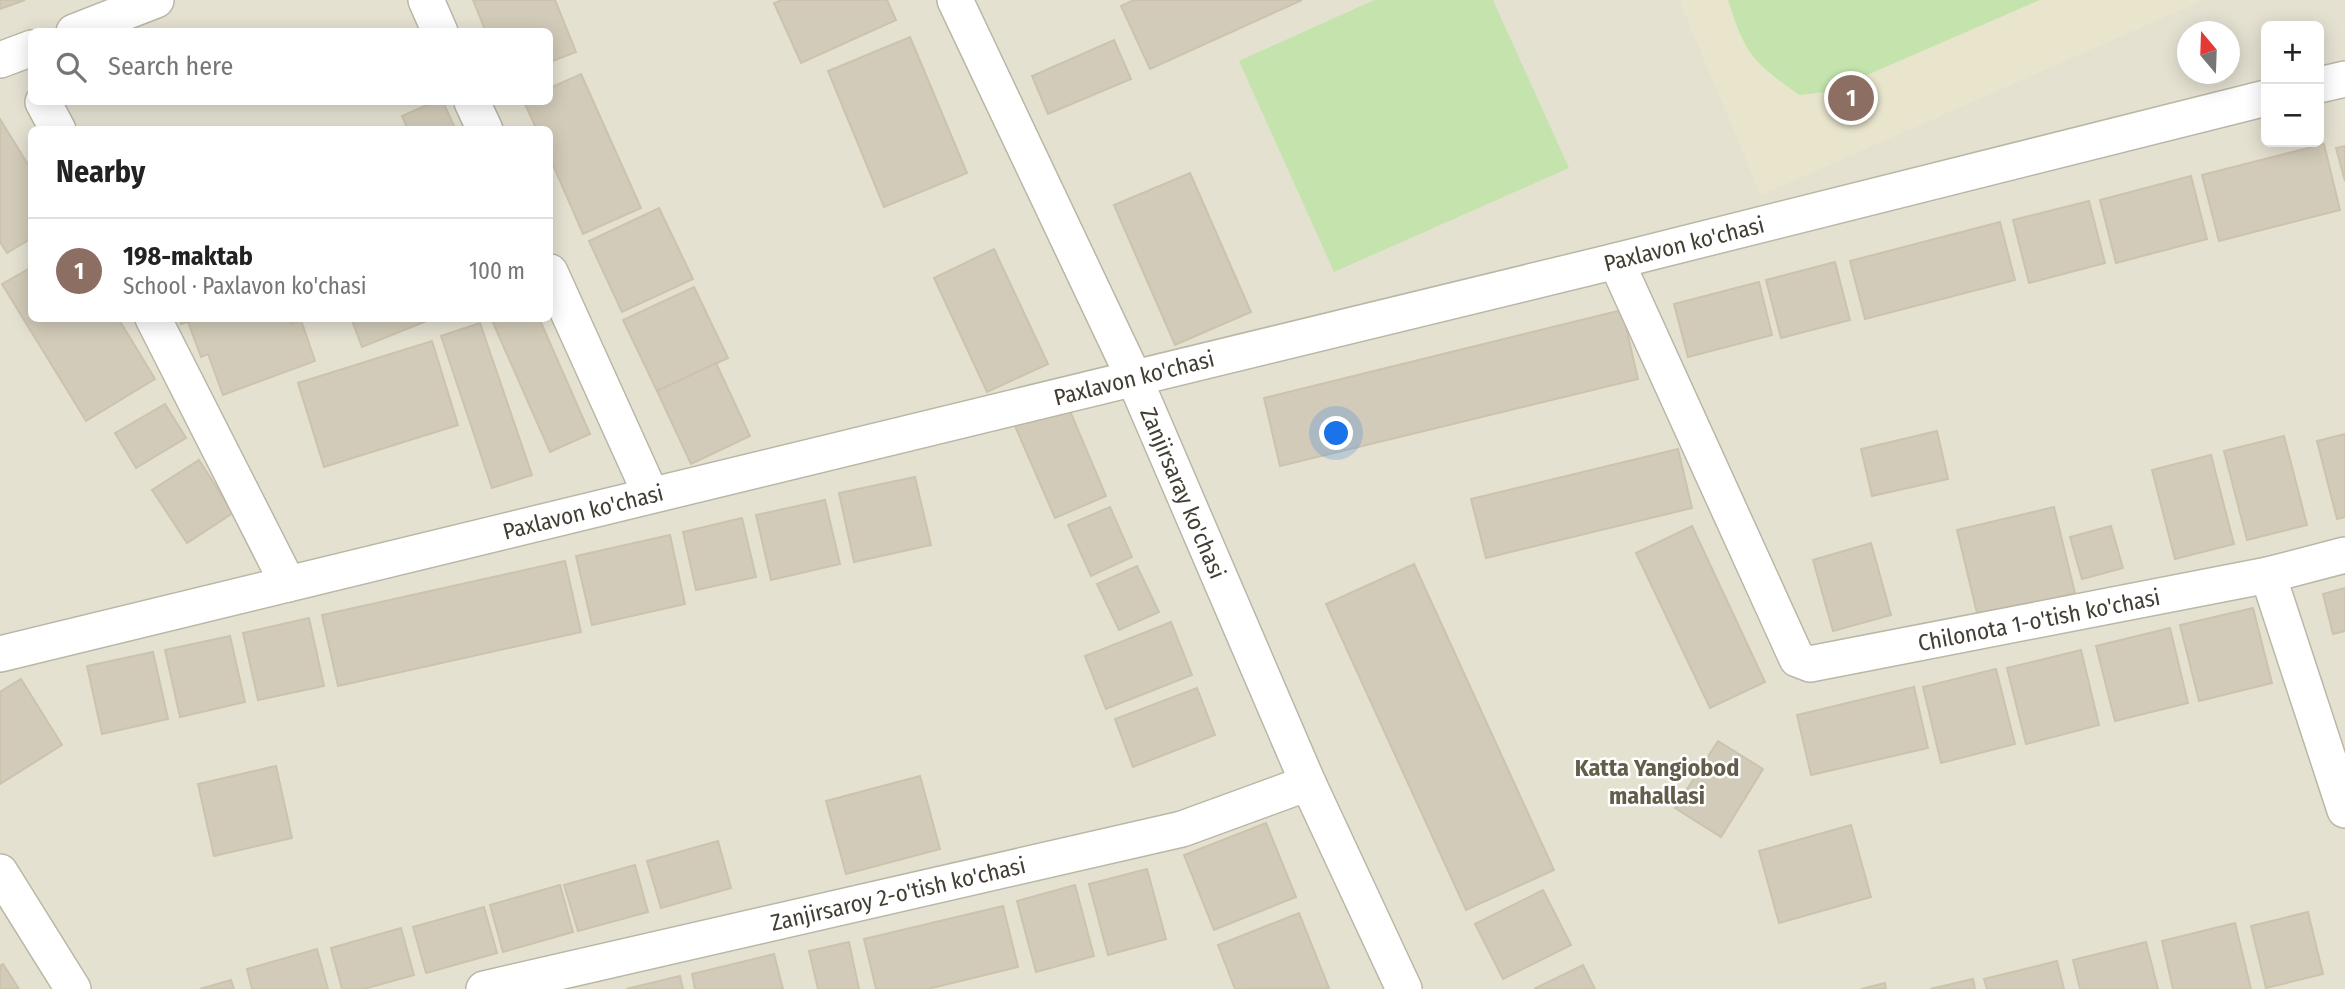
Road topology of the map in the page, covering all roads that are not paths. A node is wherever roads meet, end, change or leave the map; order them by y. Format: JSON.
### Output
{"nodes":[{"id":1,"x":156,"y":0,"type":"edge"},
{"id":2,"x":426,"y":0,"type":"edge"},
{"id":3,"x":955,"y":0,"type":"edge"},
{"id":4,"x":84,"y":28,"type":"edge"},
{"id":5,"x":438,"y":28,"type":"edge"},
{"id":6,"x":2345,"y":79,"type":"edge"},
{"id":7,"x":2323,"y":84,"type":"edge"},
{"id":8,"x":2261,"y":99,"type":"edge"},
{"id":9,"x":45,"y":105,"type":"edge"},
{"id":10,"x":473,"y":105,"type":"edge"},
{"id":11,"x":56,"y":126,"type":"edge"},
{"id":12,"x":483,"y":126,"type":"edge"},
{"id":13,"x":1616,"y":261,"type":"junction"},
{"id":14,"x":553,"y":279,"type":"edge"},
{"id":15,"x":155,"y":322,"type":"edge"},
{"id":16,"x":1134,"y":378,"type":"junction"},
{"id":17,"x":651,"y":495,"type":"junction"},
{"id":18,"x":2345,"y":555,"type":"edge"},
{"id":19,"x":2268,"y":575,"type":"junction"},
{"id":20,"x":288,"y":583,"type":"junction"},
{"id":21,"x":0,"y":654,"type":"edge"},
{"id":22,"x":1308,"y":783,"type":"junction"},
{"id":23,"x":2345,"y":810,"type":"edge"},
{"id":24,"x":0,"y":872,"type":"edge"},
{"id":25,"x":73,"y":989,"type":"edge"},
{"id":26,"x":484,"y":989,"type":"edge"},
{"id":27,"x":1404,"y":989,"type":"edge"}],
"edges":[{"from":1,"to":4,"type":"street"},
{"from":2,"to":5,"type":"street"},
{"from":3,"to":16,"type":"street","name":"Zanjirsaray ko'chasi"},
{"from":6,"to":7,"type":"street"},
{"from":8,"to":13,"type":"street","name":"Paxlavon ko'chasi"},
{"from":9,"to":11,"type":"street"},
{"from":10,"to":12,"type":"street"},
{"from":13,"to":16,"type":"street","name":"Paxlavon ko'chasi"},
{"from":13,"to":19,"type":"street","name":"Chilonota 1-o'tish ko'chasi"},
{"from":14,"to":17,"type":"street"},
{"from":15,"to":20,"type":"street"},
{"from":16,"to":17,"type":"street","name":"Paxlavon ko'chasi"},
{"from":16,"to":22,"type":"street","name":"Zanjirsaray ko'chasi"},
{"from":17,"to":20,"type":"street","name":"Paxlavon ko'chasi"},
{"from":18,"to":19,"type":"street","name":"Chilonota 1-o'tish ko'chasi"},
{"from":19,"to":23,"type":"street"},
{"from":20,"to":21,"type":"street","name":"Paxlavon ko'chasi"},
{"from":22,"to":26,"type":"street","name":"Zanjirsaroy 2-o'tish ko'chasi"},
{"from":22,"to":27,"type":"street","name":"Zanjirsaray ko'chasi"},
{"from":24,"to":25,"type":"street"}]}
